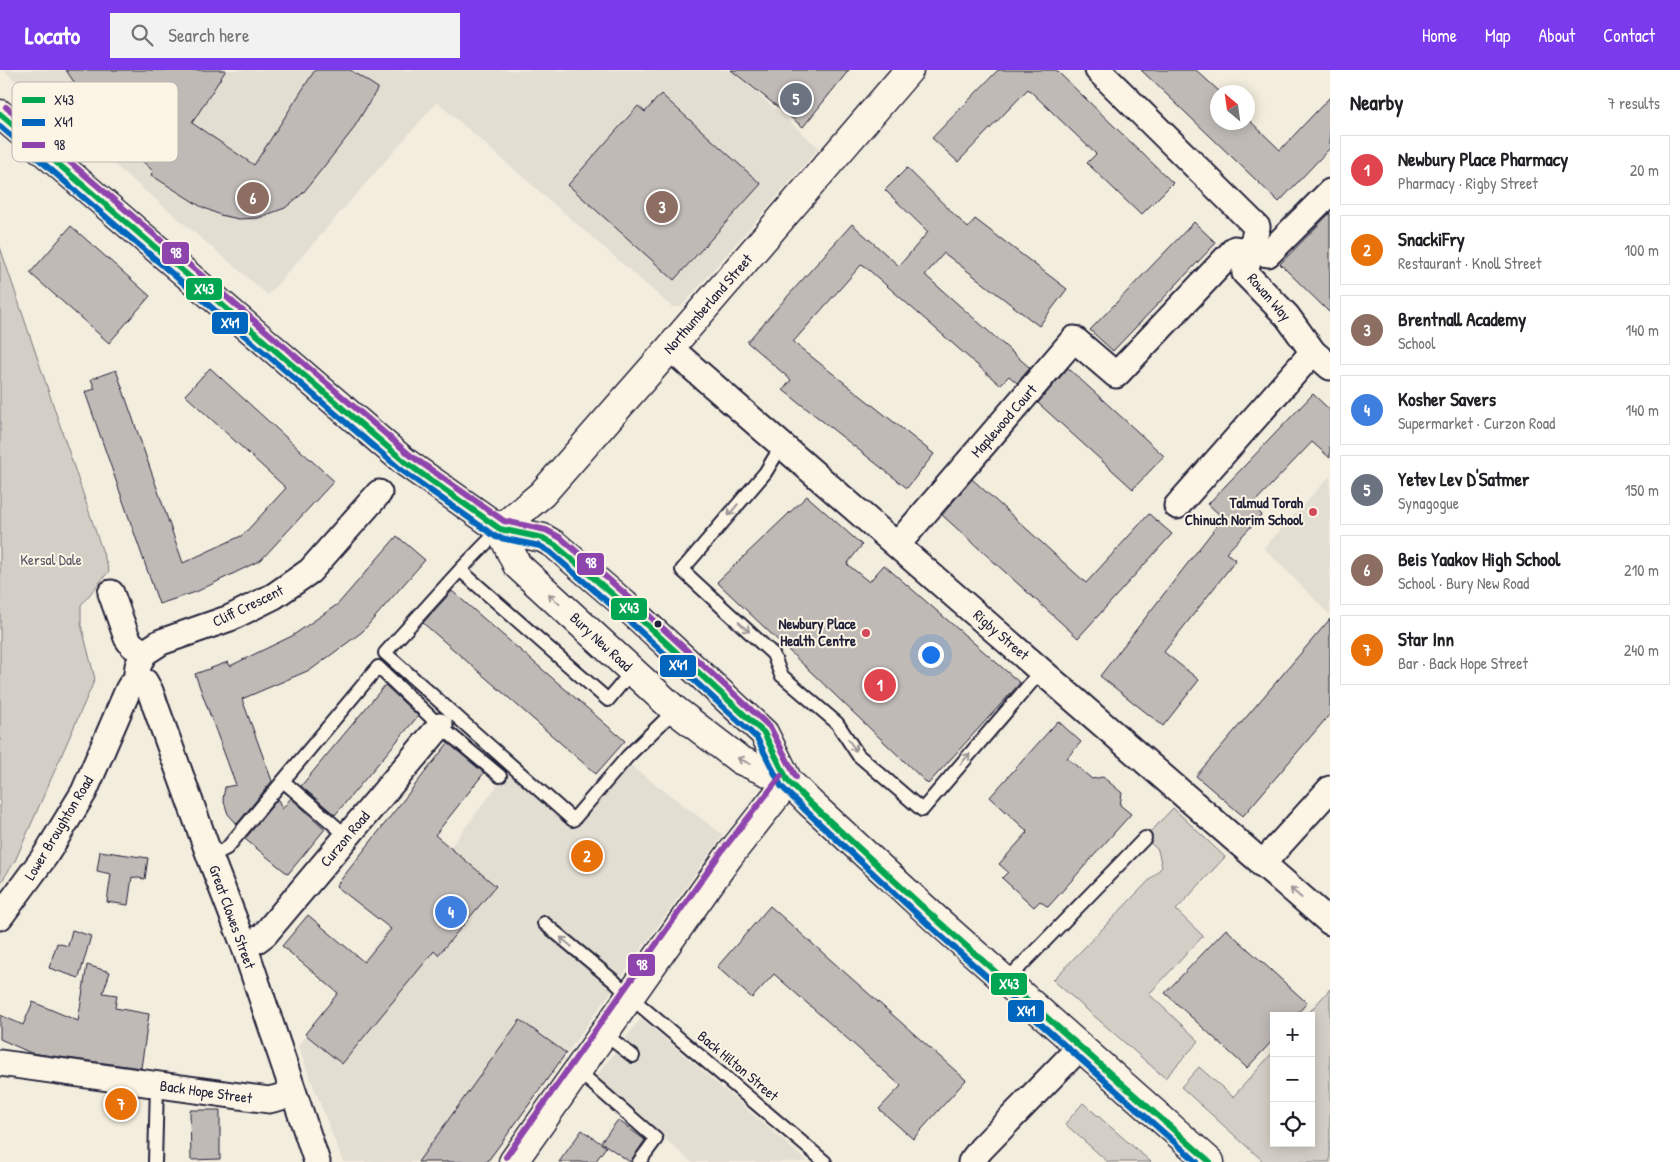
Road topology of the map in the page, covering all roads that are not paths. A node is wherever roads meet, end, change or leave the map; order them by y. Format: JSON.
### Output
{"nodes":[{"id":1,"x":909,"y":70,"type":"edge"},
{"id":2,"x":1098,"y":70,"type":"edge"},
{"id":3,"x":0,"y":114,"type":"edge"},
{"id":4,"x":12,"y":124,"type":"edge"},
{"id":5,"x":56,"y":162,"type":"edge"},
{"id":6,"x":1330,"y":192,"type":"edge"},
{"id":7,"x":1251,"y":252,"type":"junction"},
{"id":8,"x":670,"y":348,"type":"junction"},
{"id":9,"x":1321,"y":360,"type":"edge"},
{"id":10,"x":782,"y":445,"type":"junction"},
{"id":11,"x":379,"y":493,"type":"dead end"},
{"id":12,"x":1177,"y":506,"type":"dead end"},
{"id":13,"x":500,"y":530,"type":"junction"},
{"id":14,"x":897,"y":545,"type":"junction"},
{"id":15,"x":460,"y":570,"type":"junction"},
{"id":16,"x":111,"y":593,"type":"dead end"},
{"id":17,"x":144,"y":653,"type":"junction"},
{"id":18,"x":632,"y":671,"type":"junction"},
{"id":19,"x":1041,"y":671,"type":"junction"},
{"id":20,"x":136,"y":681,"type":"junction"},
{"id":21,"x":675,"y":710,"type":"junction"},
{"id":22,"x":440,"y":726,"type":"junction"},
{"id":23,"x":500,"y":776,"type":"dead end"},
{"id":24,"x":283,"y":781,"type":"junction"},
{"id":25,"x":788,"y":781,"type":"junction"},
{"id":26,"x":1330,"y":789,"type":"edge"},
{"id":27,"x":347,"y":836,"type":"junction"},
{"id":28,"x":1145,"y":838,"type":"dead end"},
{"id":29,"x":210,"y":857,"type":"junction"},
{"id":30,"x":1262,"y":864,"type":"junction"},
{"id":31,"x":0,"y":917,"type":"edge"},
{"id":32,"x":1330,"y":922,"type":"edge"},
{"id":33,"x":544,"y":923,"type":"dead end"},
{"id":34,"x":244,"y":945,"type":"junction"},
{"id":35,"x":1006,"y":981,"type":"junction"},
{"id":36,"x":629,"y":996,"type":"junction"},
{"id":37,"x":603,"y":1033,"type":"junction"},
{"id":38,"x":1080,"y":1047,"type":"junction"},
{"id":39,"x":633,"y":1056,"type":"dead end"},
{"id":40,"x":0,"y":1063,"type":"edge"},
{"id":41,"x":577,"y":1070,"type":"junction"},
{"id":42,"x":156,"y":1085,"type":"junction"},
{"id":43,"x":293,"y":1094,"type":"junction"},
{"id":44,"x":982,"y":1158,"type":"edge"},
{"id":45,"x":155,"y":1162,"type":"edge"},
{"id":46,"x":317,"y":1162,"type":"edge"},
{"id":47,"x":513,"y":1162,"type":"edge"},
{"id":48,"x":639,"y":1162,"type":"edge"},
{"id":49,"x":825,"y":1162,"type":"edge"},
{"id":50,"x":1210,"y":1162,"type":"edge"}],
"edges":[{"from":1,"to":8,"type":"main road","name":"Northumberland Street"},
{"from":2,"to":7,"type":"street","name":"Rowan Way"},
{"from":3,"to":4,"type":"main road","name":"Bury New Road"},
{"from":5,"to":13,"type":"main road","name":"Bury New Road"},
{"from":6,"to":7,"type":"street"},
{"from":7,"to":9,"type":"street","name":"Rowan Way"},
{"from":7,"to":14,"type":"street","name":"Maplewood Court"},
{"from":8,"to":10,"type":"street","name":"Rigby Street"},
{"from":8,"to":13,"type":"main road","name":"Northumberland Street"},
{"from":9,"to":12,"type":"street","name":"Rowan Way"},
{"from":10,"to":14,"type":"street","name":"Rigby Street"},
{"from":10,"to":19,"type":"lane","one_way":true},
{"from":11,"to":17,"type":"street","name":"Cliff Crescent"},
{"from":13,"to":15,"type":"lane"},
{"from":18,"to":13,"type":"main road","name":"Bury New Road","one_way":true},
{"from":13,"to":25,"type":"main road"},
{"from":14,"to":19,"type":"street","name":"Rigby Street"},
{"from":15,"to":18,"type":"lane"},
{"from":15,"to":21,"type":"lane"},
{"from":16,"to":17,"type":"street"},
{"from":17,"to":20,"type":"street"},
{"from":18,"to":21,"type":"main road","name":"Bury New Road"},
{"from":19,"to":30,"type":"street","name":"Rigby Street"},
{"from":20,"to":29,"type":"street","name":"Great Clowes Street"},
{"from":20,"to":31,"type":"street","name":"Lower Broughton Road"},
{"from":25,"to":21,"type":"main road","name":"Bury New Road","one_way":true},
{"from":22,"to":23,"type":"lane"},
{"from":22,"to":24,"type":"lane"},
{"from":22,"to":27,"type":"street","name":"Curzon Road"},
{"from":24,"to":27,"type":"lane"},
{"from":24,"to":29,"type":"lane"},
{"from":25,"to":35,"type":"main road","name":"Bury New Road"},
{"from":25,"to":36,"type":"main road"},
{"from":26,"to":30,"type":"street"},
{"from":27,"to":34,"type":"street","name":"Curzon Road"},
{"from":28,"to":35,"type":"lane"},
{"from":29,"to":34,"type":"street","name":"Great Clowes Street"},
{"from":32,"to":30,"type":"street","name":"Rigby Street","one_way":true},
{"from":36,"to":33,"type":"lane","name":"Back Hilton Street","one_way":true},
{"from":34,"to":43,"type":"street","name":"Great Clowes Street"},
{"from":35,"to":38,"type":"main road","name":"Bury New Road"},
{"from":36,"to":37,"type":"main road"},
{"from":36,"to":49,"type":"lane","name":"Back Hilton Street"},
{"from":37,"to":39,"type":"lane"},
{"from":37,"to":41,"type":"main road"},
{"from":38,"to":44,"type":"street"},
{"from":38,"to":50,"type":"main road","name":"Bury New Road"},
{"from":40,"to":42,"type":"street","name":"Back Hope Street"},
{"from":41,"to":47,"type":"main road"},
{"from":41,"to":48,"type":"lane"},
{"from":42,"to":43,"type":"street","name":"Back Hope Street"},
{"from":42,"to":45,"type":"lane"},
{"from":43,"to":46,"type":"street","name":"Great Clowes Street"}]}
